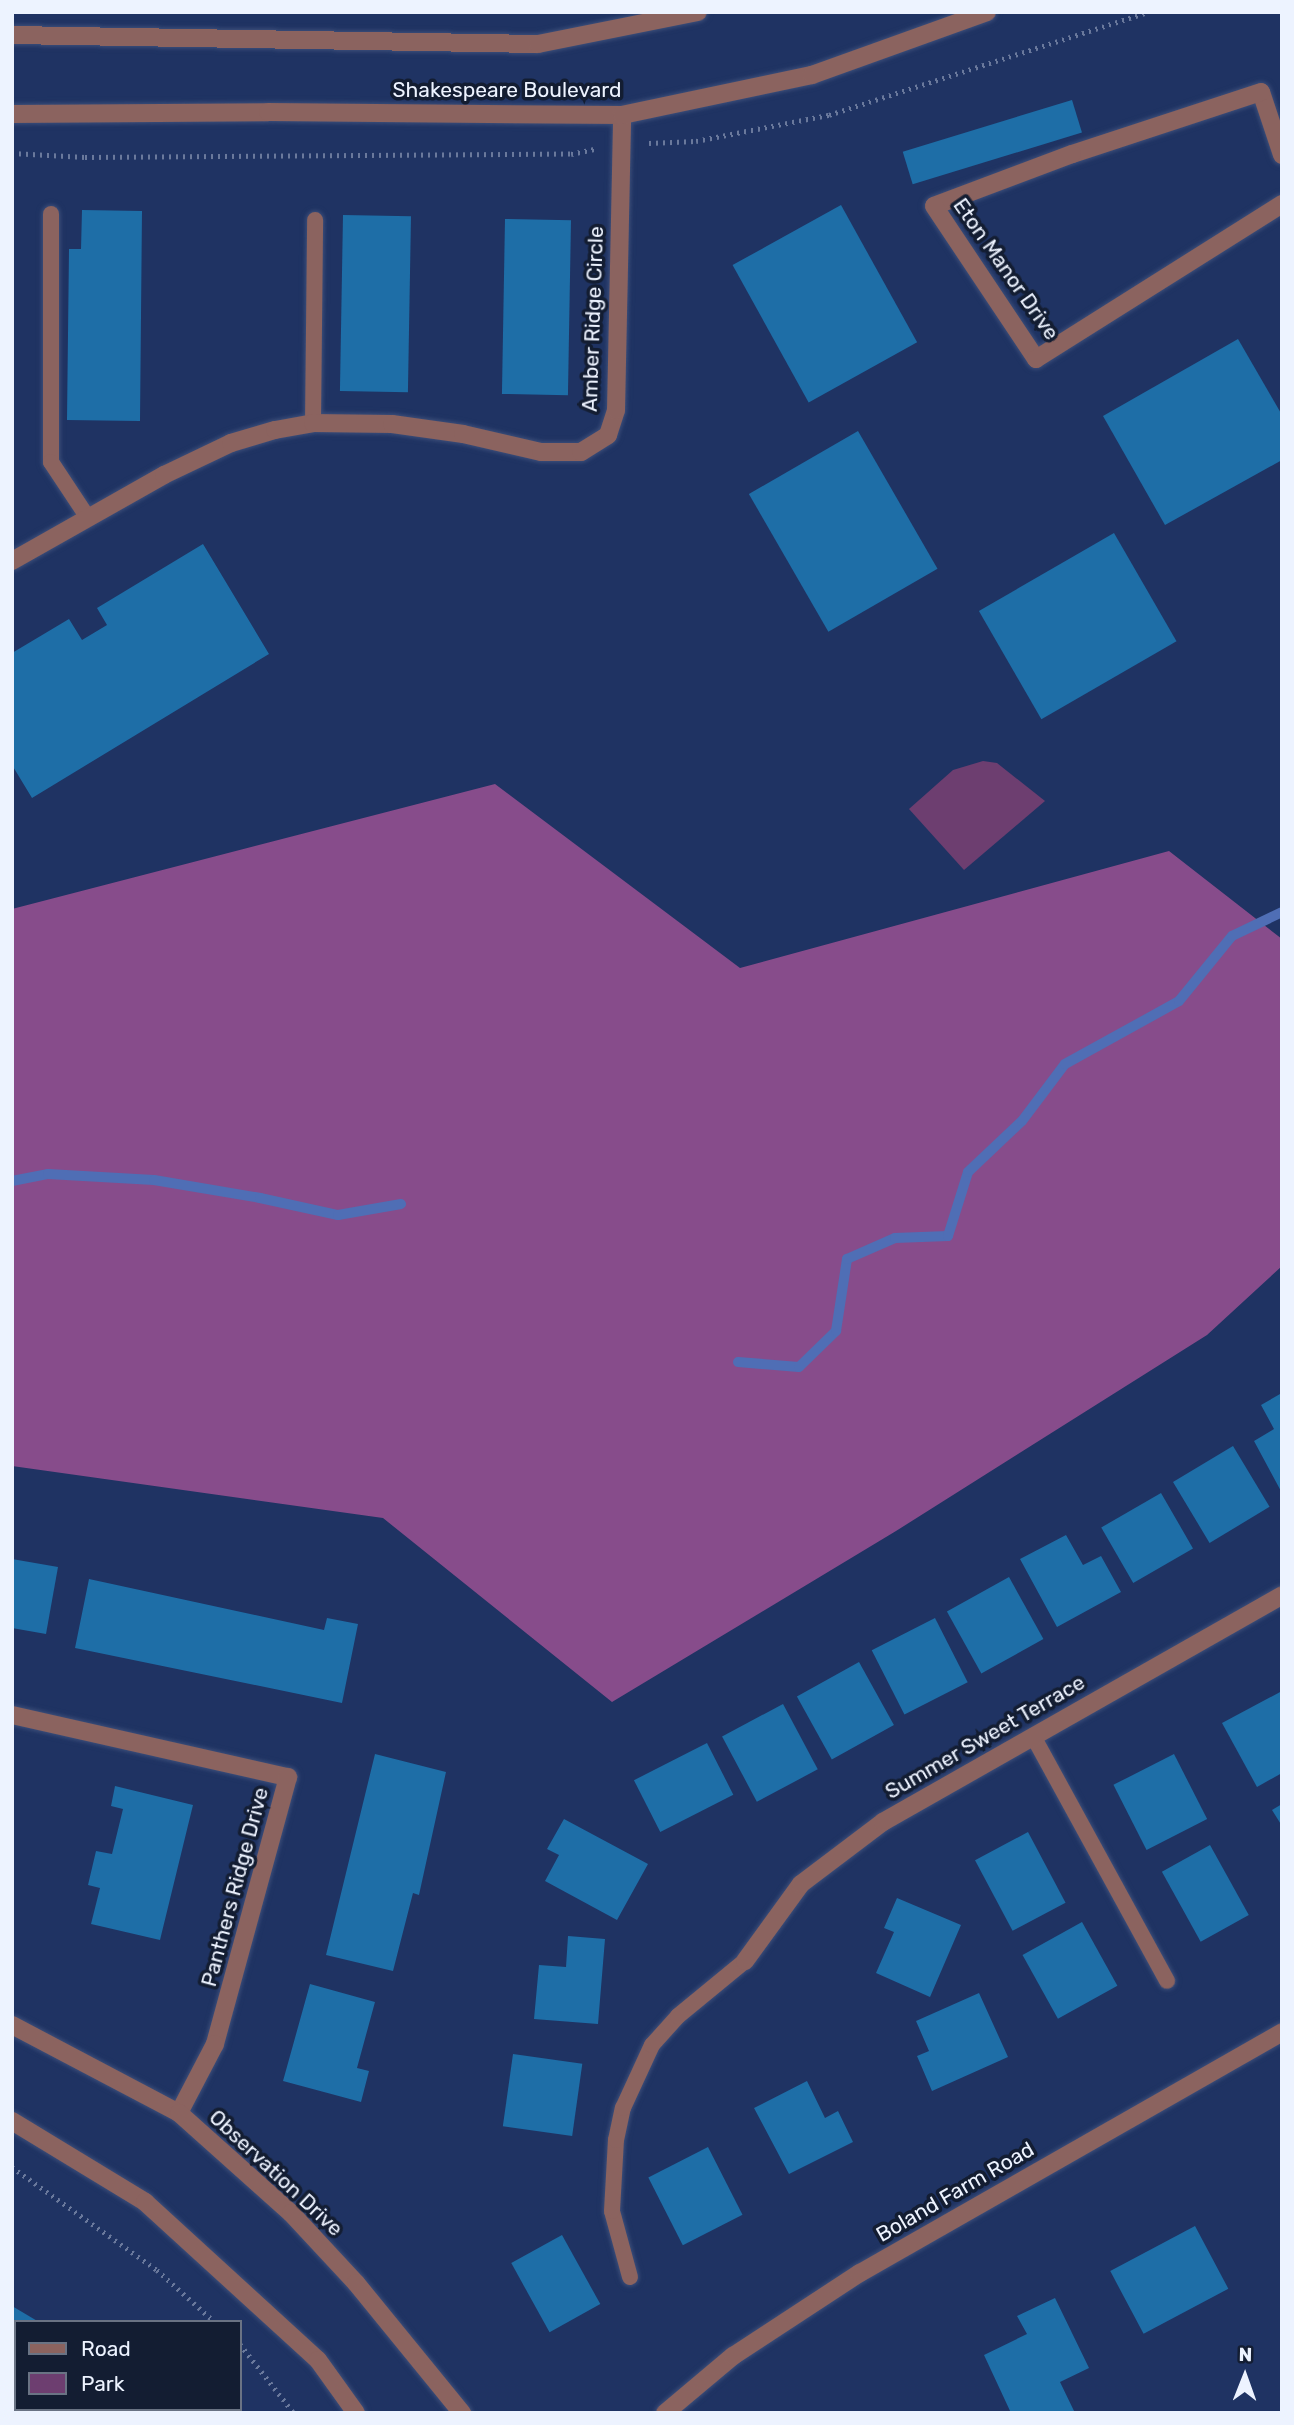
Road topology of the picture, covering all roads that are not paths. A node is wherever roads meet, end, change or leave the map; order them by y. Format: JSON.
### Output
{"nodes":[{"id":1,"x":698,"y":12,"type":"edge"},
{"id":2,"x":987,"y":12,"type":"edge"},
{"id":3,"x":12,"y":35,"type":"edge"},
{"id":4,"x":12,"y":114,"type":"edge"},
{"id":5,"x":622,"y":115,"type":"junction"},
{"id":6,"x":1282,"y":155,"type":"edge"},
{"id":7,"x":1282,"y":204,"type":"edge"},
{"id":8,"x":51,"y":214,"type":"dead end"},
{"id":9,"x":315,"y":220,"type":"dead end"},
{"id":10,"x":313,"y":423,"type":"junction"},
{"id":11,"x":88,"y":518,"type":"junction"},
{"id":12,"x":12,"y":561,"type":"edge"},
{"id":13,"x":1282,"y":1595,"type":"edge"},
{"id":14,"x":12,"y":1715,"type":"edge"},
{"id":15,"x":1033,"y":1736,"type":"junction"},
{"id":16,"x":745,"y":1961,"type":"joint"},
{"id":17,"x":1167,"y":1981,"type":"dead end"},
{"id":18,"x":12,"y":2025,"type":"edge"},
{"id":19,"x":1282,"y":2032,"type":"edge"},
{"id":20,"x":178,"y":2113,"type":"junction"},
{"id":21,"x":12,"y":2121,"type":"edge"},
{"id":22,"x":630,"y":2277,"type":"dead end"},
{"id":23,"x":356,"y":2413,"type":"edge"},
{"id":24,"x":462,"y":2413,"type":"edge"},
{"id":25,"x":665,"y":2413,"type":"edge"}],
"edges":[{"from":1,"to":3,"type":"street"},
{"from":2,"to":5,"type":"street","name":"Shakespeare Boulevard"},
{"from":4,"to":5,"type":"street","name":"Shakespeare Boulevard"},
{"from":5,"to":10,"type":"street","name":"Amber Ridge Circle"},
{"from":6,"to":7,"type":"street","name":"Eton Manor Drive"},
{"from":8,"to":11,"type":"lane"},
{"from":9,"to":10,"type":"lane"},
{"from":10,"to":11,"type":"street","name":"Amber Ridge Circle"},
{"from":11,"to":12,"type":"street","name":"Amber Ridge Circle"},
{"from":13,"to":15,"type":"street","name":"Summer Sweet Terrace"},
{"from":14,"to":20,"type":"street","name":"Panthers Ridge Drive"},
{"from":15,"to":16,"type":"street","name":"Summer Sweet Terrace"},
{"from":15,"to":17,"type":"lane"},
{"from":16,"to":22,"type":"lane"},
{"from":18,"to":20,"type":"street","name":"Observation Drive"},
{"from":19,"to":25,"type":"street","name":"Boland Farm Road"},
{"from":20,"to":24,"type":"street","name":"Observation Drive"},
{"from":21,"to":23,"type":"street"}]}
